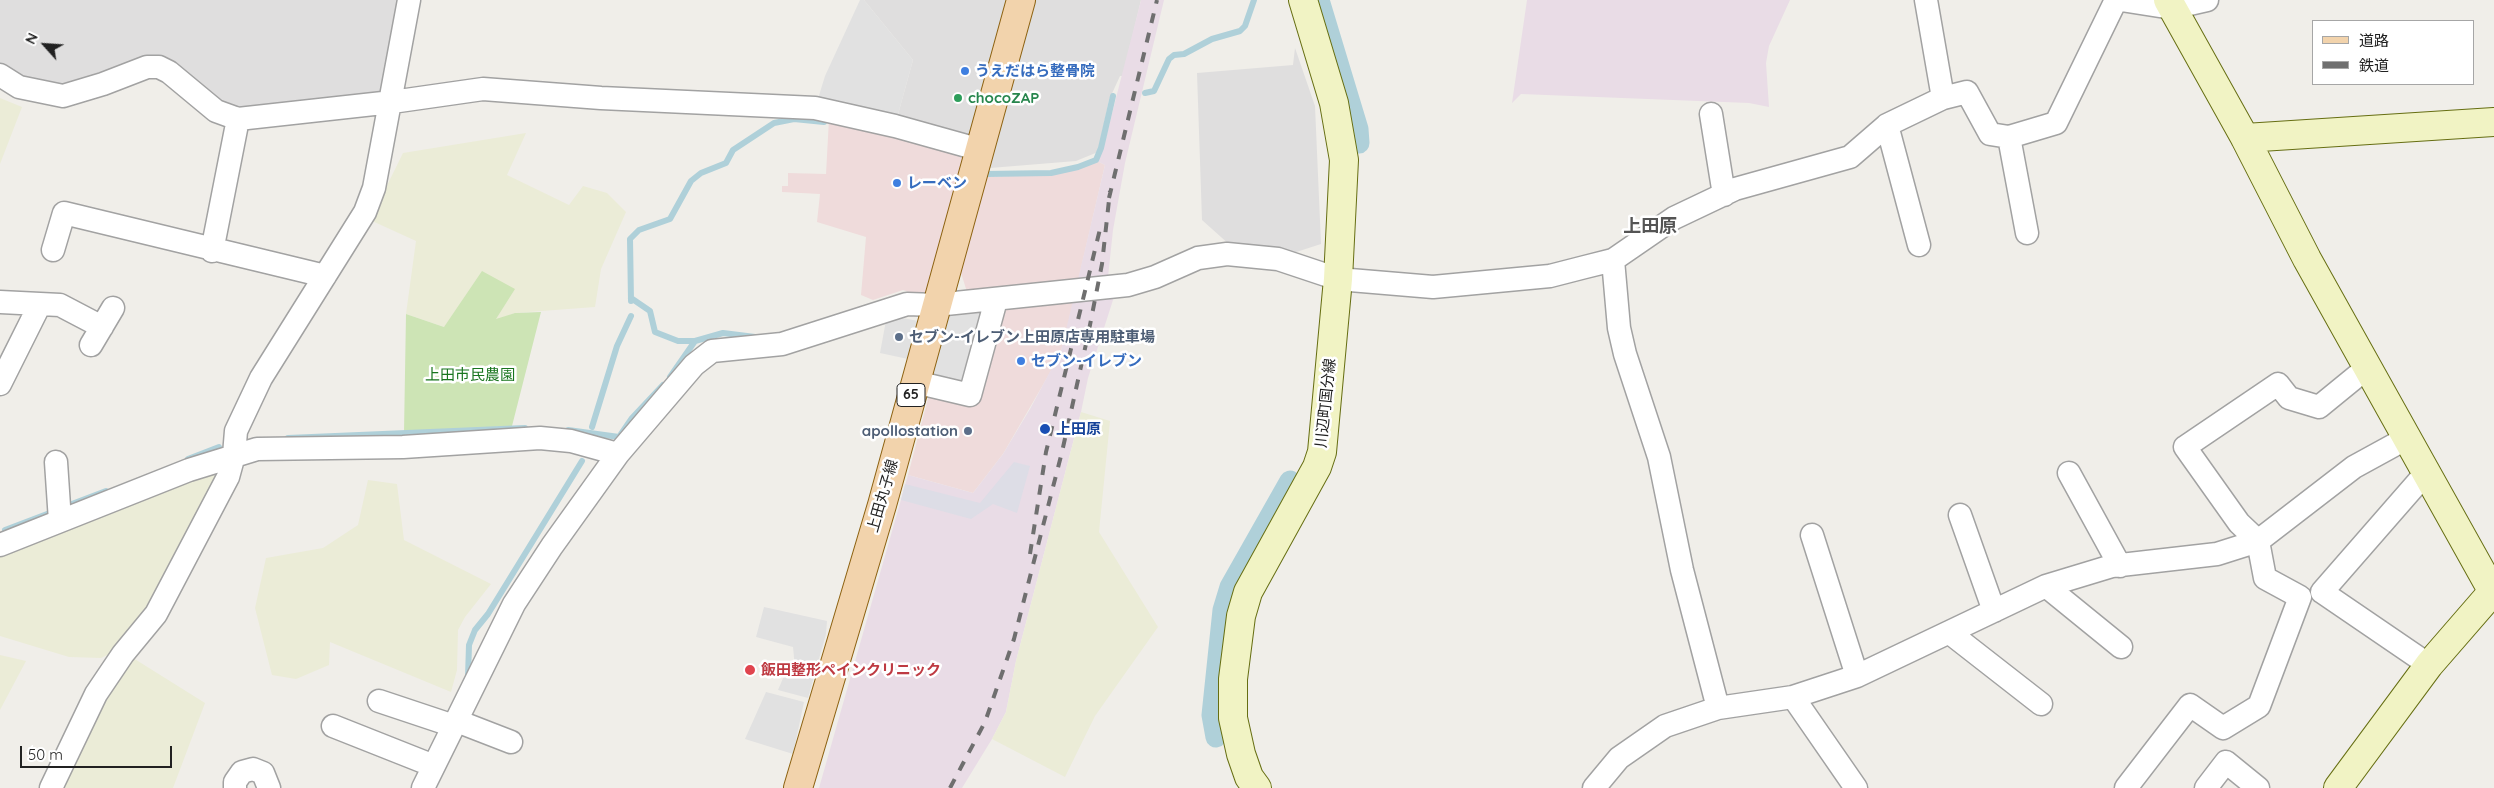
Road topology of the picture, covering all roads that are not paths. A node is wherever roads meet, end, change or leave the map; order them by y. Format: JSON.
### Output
{"nodes":[{"id":1,"x":410,"y":0,"type":"edge"},
{"id":2,"x":1021,"y":0,"type":"edge"},
{"id":3,"x":1303,"y":0,"type":"edge"},
{"id":4,"x":1926,"y":0,"type":"edge"},
{"id":5,"x":2116,"y":0,"type":"edge"},
{"id":6,"x":2121,"y":0,"type":"edge"},
{"id":7,"x":2207,"y":0,"type":"edge"},
{"id":8,"x":2170,"y":4,"type":"edge"},
{"id":9,"x":0,"y":75,"type":"edge"},
{"id":10,"x":1944,"y":98,"type":"junction"},
{"id":11,"x":392,"y":102,"type":"junction"},
{"id":12,"x":1711,"y":114,"type":"dead end"},
{"id":13,"x":238,"y":119,"type":"junction"},
{"id":14,"x":2494,"y":122,"type":"edge"},
{"id":15,"x":1886,"y":125,"type":"junction"},
{"id":16,"x":2009,"y":137,"type":"junction"},
{"id":17,"x":2245,"y":138,"type":"junction"},
{"id":18,"x":981,"y":150,"type":"junction"},
{"id":19,"x":1724,"y":195,"type":"junction"},
{"id":20,"x":2027,"y":233,"type":"dead end"},
{"id":21,"x":1919,"y":244,"type":"dead end"},
{"id":22,"x":54,"y":250,"type":"dead end"},
{"id":23,"x":212,"y":250,"type":"junction"},
{"id":24,"x":1613,"y":260,"type":"junction"},
{"id":25,"x":325,"y":276,"type":"junction"},
{"id":26,"x":1338,"y":279,"type":"junction"},
{"id":27,"x":996,"y":300,"type":"junction"},
{"id":28,"x":0,"y":302,"type":"edge"},
{"id":29,"x":40,"y":304,"type":"junction"},
{"id":30,"x":936,"y":305,"type":"junction"},
{"id":31,"x":102,"y":327,"type":"dead end"},
{"id":32,"x":2368,"y":367,"type":"junction"},
{"id":33,"x":915,"y":382,"type":"junction"},
{"id":34,"x":0,"y":384,"type":"edge"},
{"id":35,"x":2407,"y":438,"type":"junction"},
{"id":36,"x":618,"y":454,"type":"junction"},
{"id":37,"x":234,"y":456,"type":"junction"},
{"id":38,"x":56,"y":462,"type":"dead end"},
{"id":39,"x":2069,"y":473,"type":"dead end"},
{"id":40,"x":2425,"y":474,"type":"junction"},
{"id":41,"x":1960,"y":515,"type":"dead end"},
{"id":42,"x":60,"y":521,"type":"junction"},
{"id":43,"x":1812,"y":535,"type":"dead end"},
{"id":44,"x":2258,"y":541,"type":"junction"},
{"id":45,"x":0,"y":544,"type":"edge"},
{"id":46,"x":2120,"y":566,"type":"junction"},
{"id":47,"x":2046,"y":586,"type":"junction"},
{"id":48,"x":2494,"y":592,"type":"edge"},
{"id":49,"x":1994,"y":611,"type":"junction"},
{"id":50,"x":1950,"y":633,"type":"junction"},
{"id":51,"x":2121,"y":647,"type":"dead end"},
{"id":52,"x":2429,"y":665,"type":"junction"},
{"id":53,"x":1856,"y":676,"type":"junction"},
{"id":54,"x":1793,"y":697,"type":"junction"},
{"id":55,"x":379,"y":701,"type":"dead end"},
{"id":56,"x":2040,"y":704,"type":"dead end"},
{"id":57,"x":1718,"y":708,"type":"junction"},
{"id":58,"x":333,"y":726,"type":"dead end"},
{"id":59,"x":454,"y":726,"type":"junction"},
{"id":60,"x":511,"y":742,"type":"dead end"},
{"id":61,"x":434,"y":766,"type":"junction"},
{"id":62,"x":51,"y":788,"type":"edge"},
{"id":63,"x":235,"y":788,"type":"edge"},
{"id":64,"x":269,"y":788,"type":"edge"},
{"id":65,"x":424,"y":788,"type":"edge"},
{"id":66,"x":798,"y":788,"type":"edge"},
{"id":67,"x":1257,"y":788,"type":"edge"},
{"id":68,"x":1594,"y":788,"type":"edge"},
{"id":69,"x":1856,"y":788,"type":"edge"},
{"id":70,"x":2126,"y":788,"type":"edge"},
{"id":71,"x":2206,"y":788,"type":"edge"},
{"id":72,"x":2258,"y":788,"type":"edge"},
{"id":73,"x":2338,"y":788,"type":"edge"}],
"edges":[{"from":1,"to":11,"type":"street"},
{"from":2,"to":18,"type":"main road","name":"上田丸子線","number":"65"},
{"from":3,"to":26,"type":"street","name":"川辺町国分線"},
{"from":4,"to":10,"type":"street"},
{"from":5,"to":16,"type":"street"},
{"from":6,"to":8,"type":"street"},
{"from":7,"to":8,"type":"street"},
{"from":8,"to":17,"type":"street"},
{"from":9,"to":13,"type":"street"},
{"from":10,"to":15,"type":"street"},
{"from":10,"to":16,"type":"street"},
{"from":11,"to":13,"type":"street"},
{"from":11,"to":18,"type":"street"},
{"from":11,"to":25,"type":"street"},
{"from":12,"to":19,"type":"street"},
{"from":13,"to":23,"type":"street"},
{"from":14,"to":17,"type":"street"},
{"from":15,"to":19,"type":"street"},
{"from":15,"to":21,"type":"street"},
{"from":16,"to":20,"type":"street"},
{"from":17,"to":32,"type":"street"},
{"from":18,"to":30,"type":"main road","name":"上田丸子線","number":"65"},
{"from":19,"to":24,"type":"street"},
{"from":22,"to":23,"type":"street"},
{"from":23,"to":25,"type":"street"},
{"from":24,"to":26,"type":"street"},
{"from":24,"to":57,"type":"street"},
{"from":25,"to":37,"type":"street"},
{"from":26,"to":27,"type":"street"},
{"from":26,"to":67,"type":"street","name":"川辺町国分線"},
{"from":27,"to":30,"type":"street"},
{"from":27,"to":33,"type":"street"},
{"from":28,"to":29,"type":"street"},
{"from":29,"to":31,"type":"street"},
{"from":29,"to":34,"type":"street"},
{"from":30,"to":33,"type":"main road","name":"上田丸子線","number":"65"},
{"from":30,"to":36,"type":"street"},
{"from":32,"to":35,"type":"street"},
{"from":32,"to":44,"type":"street"},
{"from":33,"to":66,"type":"main road","name":"上田丸子線","number":"65"},
{"from":35,"to":40,"type":"street"},
{"from":35,"to":44,"type":"street"},
{"from":36,"to":37,"type":"street"},
{"from":36,"to":59,"type":"street"},
{"from":37,"to":42,"type":"street"},
{"from":37,"to":62,"type":"street"},
{"from":38,"to":42,"type":"street"},
{"from":39,"to":46,"type":"street"},
{"from":40,"to":48,"type":"street"},
{"from":40,"to":52,"type":"street"},
{"from":41,"to":49,"type":"street"},
{"from":42,"to":45,"type":"street"},
{"from":43,"to":53,"type":"street"},
{"from":44,"to":46,"type":"street"},
{"from":44,"to":70,"type":"street"},
{"from":46,"to":47,"type":"street"},
{"from":47,"to":49,"type":"street"},
{"from":47,"to":51,"type":"street"},
{"from":48,"to":52,"type":"street"},
{"from":49,"to":50,"type":"street"},
{"from":50,"to":53,"type":"street"},
{"from":50,"to":56,"type":"street"},
{"from":52,"to":73,"type":"street"},
{"from":53,"to":54,"type":"street"},
{"from":54,"to":57,"type":"street"},
{"from":54,"to":69,"type":"street"},
{"from":55,"to":59,"type":"street"},
{"from":57,"to":68,"type":"street"},
{"from":58,"to":61,"type":"street"},
{"from":59,"to":60,"type":"street"},
{"from":59,"to":61,"type":"street"},
{"from":61,"to":65,"type":"street"},
{"from":63,"to":64,"type":"street"},
{"from":71,"to":72,"type":"street"}]}
